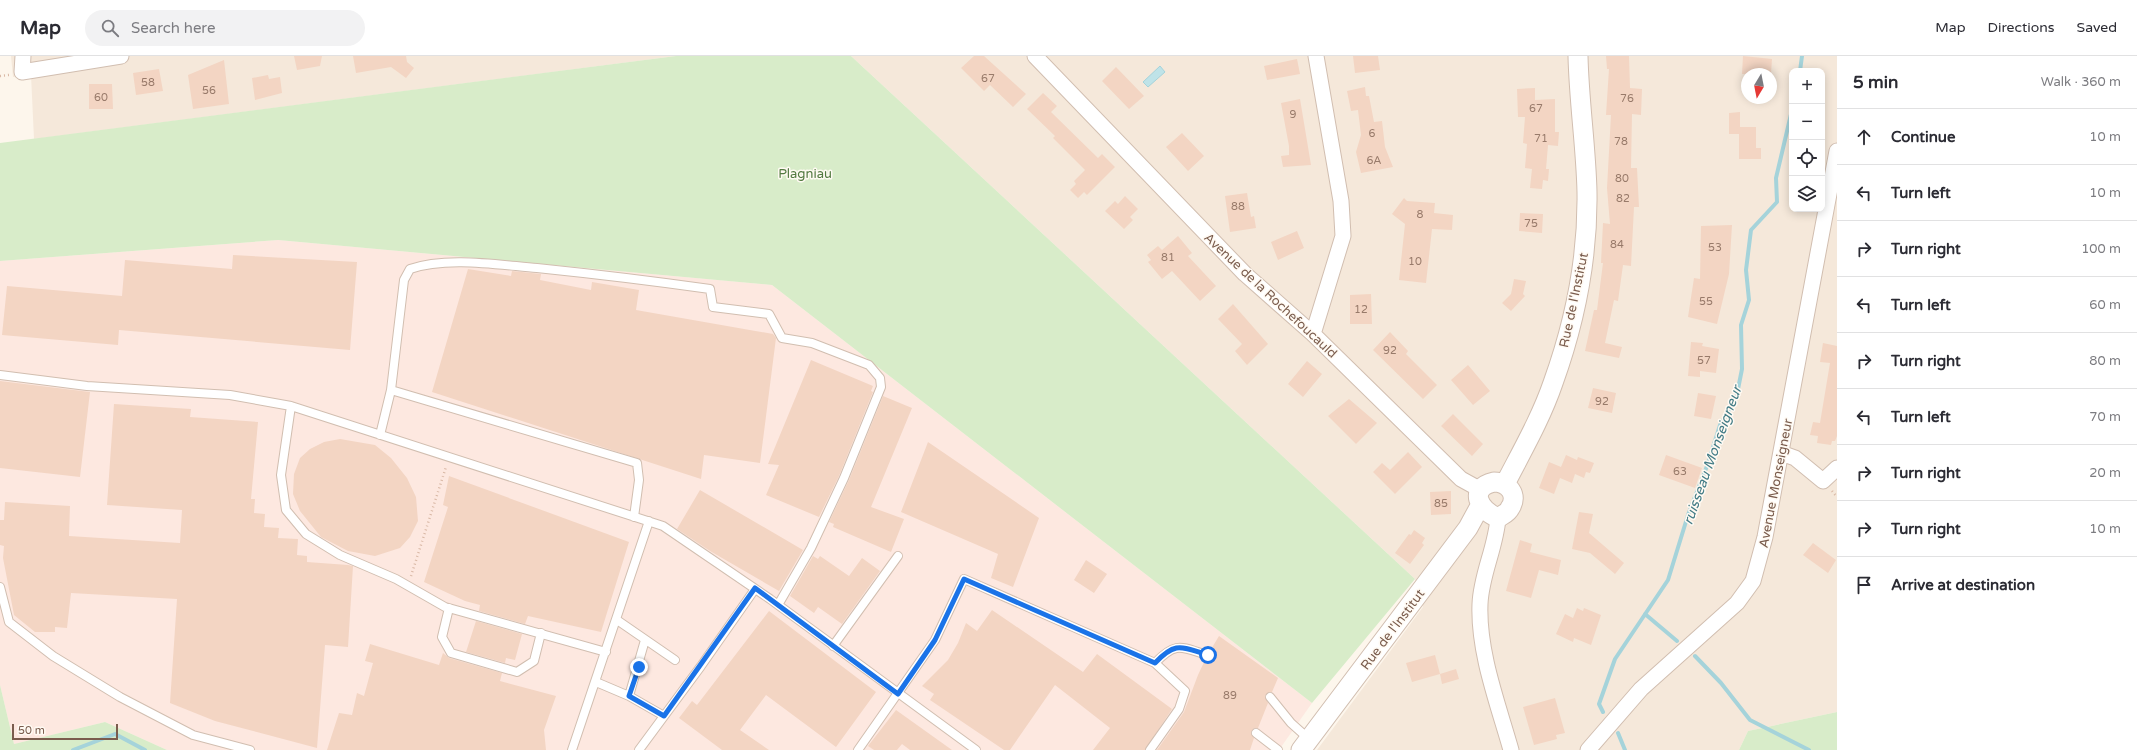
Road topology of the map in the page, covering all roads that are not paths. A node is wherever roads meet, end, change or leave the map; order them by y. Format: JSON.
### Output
{"nodes":[{"id":1,"x":23,"y":56,"type":"edge"},
{"id":2,"x":121,"y":56,"type":"edge"},
{"id":3,"x":1035,"y":56,"type":"edge"},
{"id":4,"x":1316,"y":56,"type":"edge"},
{"id":5,"x":1578,"y":56,"type":"edge"},
{"id":6,"x":51,"y":62,"type":"edge"},
{"id":7,"x":1837,"y":152,"type":"edge"},
{"id":8,"x":1313,"y":334,"type":"junction"},
{"id":9,"x":0,"y":375,"type":"edge"},
{"id":10,"x":391,"y":390,"type":"junction"},
{"id":11,"x":291,"y":406,"type":"junction"},
{"id":12,"x":380,"y":434,"type":"junction"},
{"id":13,"x":1781,"y":453,"type":"junction"},
{"id":14,"x":1837,"y":468,"type":"edge"},
{"id":15,"x":1505,"y":484,"type":"junction"},
{"id":16,"x":1480,"y":498,"type":"junction"},
{"id":17,"x":634,"y":517,"type":"junction"},
{"id":18,"x":1498,"y":518,"type":"junction"},
{"id":19,"x":649,"y":522,"type":"junction"},
{"id":20,"x":898,"y":556,"type":"dead end"},
{"id":21,"x":0,"y":587,"type":"edge"},
{"id":22,"x":755,"y":588,"type":"junction"},
{"id":23,"x":778,"y":605,"type":"junction"},
{"id":24,"x":449,"y":608,"type":"junction"},
{"id":25,"x":617,"y":620,"type":"junction"},
{"id":26,"x":541,"y":633,"type":"junction"},
{"id":27,"x":646,"y":640,"type":"junction"},
{"id":28,"x":833,"y":646,"type":"junction"},
{"id":29,"x":606,"y":652,"type":"junction"},
{"id":30,"x":1208,"y":655,"type":"dead end"},
{"id":31,"x":675,"y":660,"type":"dead end"},
{"id":32,"x":1155,"y":663,"type":"junction"},
{"id":33,"x":596,"y":682,"type":"junction"},
{"id":34,"x":898,"y":694,"type":"junction"},
{"id":35,"x":629,"y":696,"type":"junction"},
{"id":36,"x":1270,"y":697,"type":"dead end"},
{"id":37,"x":664,"y":716,"type":"junction"},
{"id":38,"x":1256,"y":733,"type":"dead end"},
{"id":39,"x":1306,"y":745,"type":"edge"},
{"id":40,"x":250,"y":750,"type":"edge"},
{"id":41,"x":572,"y":750,"type":"edge"},
{"id":42,"x":639,"y":750,"type":"edge"},
{"id":43,"x":858,"y":750,"type":"edge"},
{"id":44,"x":976,"y":750,"type":"edge"},
{"id":45,"x":1150,"y":750,"type":"edge"},
{"id":46,"x":1278,"y":750,"type":"edge"},
{"id":47,"x":1511,"y":750,"type":"edge"},
{"id":48,"x":1588,"y":750,"type":"edge"}],
"edges":[{"from":1,"to":6,"type":"street"},
{"from":2,"to":6,"type":"street"},
{"from":3,"to":8,"type":"street","name":"Avenue de la Rochefoucauld"},
{"from":4,"to":8,"type":"street"},
{"from":5,"to":15,"type":"street","name":"Rue de l'Institut"},
{"from":7,"to":13,"type":"street","name":"Avenue Monseigneur"},
{"from":8,"to":16,"type":"street","name":"Avenue de la Rochefoucauld"},
{"from":9,"to":11,"type":"lane"},
{"from":10,"to":12,"type":"lane"},
{"from":10,"to":17,"type":"lane"},
{"from":10,"to":23,"type":"lane"},
{"from":11,"to":12,"type":"lane"},
{"from":11,"to":24,"type":"lane"},
{"from":12,"to":17,"type":"lane"},
{"from":13,"to":14,"type":"street"},
{"from":13,"to":48,"type":"street","name":"Avenue Monseigneur"},
{"from":15,"to":16,"type":"street"},
{"from":15,"to":18,"type":"street"},
{"from":16,"to":18,"type":"street"},
{"from":16,"to":39,"type":"street","name":"Rue de l'Institut"},
{"from":17,"to":19,"type":"lane"},
{"from":18,"to":47,"type":"street"},
{"from":19,"to":22,"type":"lane"},
{"from":19,"to":25,"type":"lane"},
{"from":20,"to":28,"type":"lane"},
{"from":21,"to":40,"type":"lane"},
{"from":22,"to":23,"type":"lane"},
{"from":22,"to":37,"type":"lane"},
{"from":23,"to":28,"type":"lane"},
{"from":24,"to":26,"type":"lane"},
{"from":24,"to":26,"type":"lane"},
{"from":25,"to":27,"type":"lane"},
{"from":25,"to":29,"type":"lane"},
{"from":26,"to":29,"type":"lane"},
{"from":27,"to":31,"type":"lane"},
{"from":27,"to":35,"type":"lane"},
{"from":28,"to":34,"type":"lane"},
{"from":29,"to":33,"type":"lane"},
{"from":30,"to":32,"type":"lane"},
{"from":32,"to":34,"type":"lane"},
{"from":32,"to":45,"type":"lane"},
{"from":33,"to":35,"type":"lane"},
{"from":33,"to":41,"type":"lane"},
{"from":34,"to":43,"type":"lane"},
{"from":34,"to":44,"type":"lane"},
{"from":35,"to":37,"type":"lane"},
{"from":36,"to":39,"type":"lane"},
{"from":37,"to":42,"type":"lane"},
{"from":38,"to":46,"type":"lane"}]}
